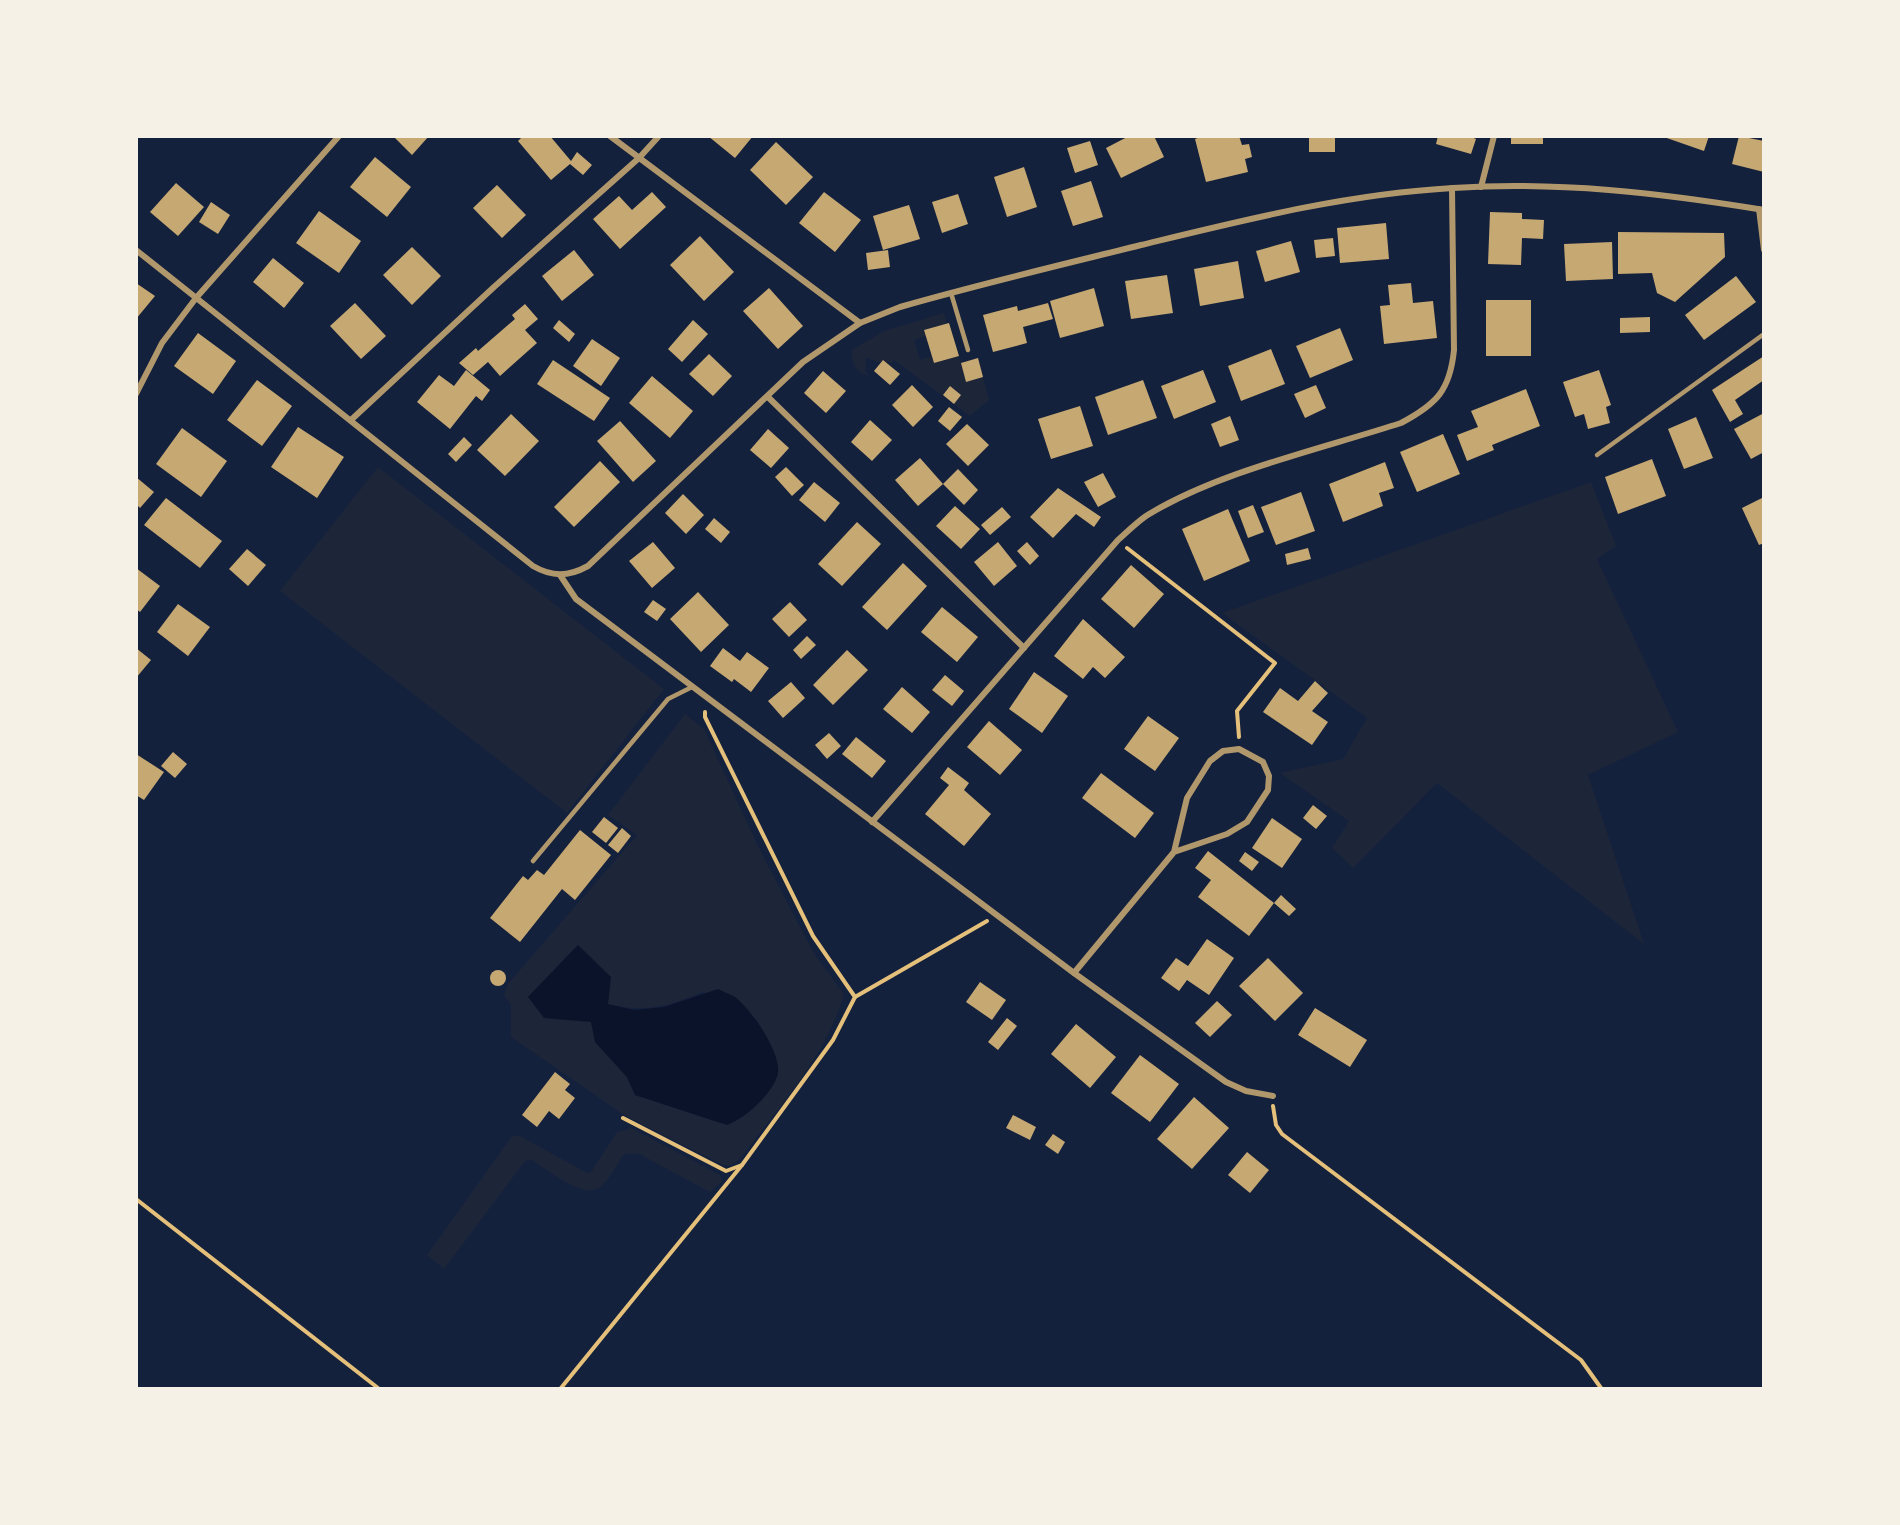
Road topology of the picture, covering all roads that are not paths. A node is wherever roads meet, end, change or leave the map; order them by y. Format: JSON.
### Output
{"nodes":[{"id":1,"x":339,"y":136,"type":"edge"},
{"id":2,"x":610,"y":136,"type":"edge"},
{"id":3,"x":659,"y":136,"type":"edge"},
{"id":4,"x":1494,"y":136,"type":"edge"},
{"id":5,"x":639,"y":158,"type":"junction"},
{"id":6,"x":1481,"y":186,"type":"junction"},
{"id":7,"x":1452,"y":188,"type":"junction"},
{"id":8,"x":1761,"y":209,"type":"edge"},
{"id":9,"x":136,"y":250,"type":"edge"},
{"id":10,"x":1764,"y":250,"type":"edge"},
{"id":11,"x":951,"y":293,"type":"junction"},
{"id":12,"x":196,"y":298,"type":"junction"},
{"id":13,"x":860,"y":323,"type":"junction"},
{"id":14,"x":1764,"y":334,"type":"edge"},
{"id":15,"x":968,"y":350,"type":"dead end"},
{"id":16,"x":136,"y":394,"type":"edge"},
{"id":17,"x":768,"y":397,"type":"junction"},
{"id":18,"x":351,"y":420,"type":"junction"},
{"id":19,"x":1597,"y":455,"type":"dead end"},
{"id":20,"x":560,"y":575,"type":"junction"},
{"id":21,"x":1024,"y":648,"type":"junction"},
{"id":22,"x":692,"y":687,"type":"junction"},
{"id":23,"x":872,"y":822,"type":"junction"},
{"id":24,"x":1174,"y":852,"type":"junction"},
{"id":25,"x":533,"y":861,"type":"dead end"},
{"id":26,"x":1074,"y":974,"type":"junction"},
{"id":27,"x":1273,"y":1096,"type":"road end"}],
"edges":[{"from":1,"to":12,"type":"street"},
{"from":2,"to":5,"type":"street"},
{"from":3,"to":5,"type":"street"},
{"from":4,"to":6,"type":"street"},
{"from":5,"to":13,"type":"street"},
{"from":5,"to":18,"type":"street"},
{"from":6,"to":7,"type":"street"},
{"from":6,"to":8,"type":"street"},
{"from":7,"to":11,"type":"street"},
{"from":7,"to":21,"type":"street"},
{"from":8,"to":10,"type":"street"},
{"from":9,"to":12,"type":"street"},
{"from":11,"to":13,"type":"street"},
{"from":11,"to":15,"type":"lane"},
{"from":12,"to":16,"type":"street"},
{"from":12,"to":18,"type":"street"},
{"from":13,"to":17,"type":"street"},
{"from":14,"to":19,"type":"lane"},
{"from":17,"to":20,"type":"street"},
{"from":17,"to":21,"type":"street"},
{"from":18,"to":20,"type":"street"},
{"from":20,"to":22,"type":"street"},
{"from":21,"to":23,"type":"street"},
{"from":22,"to":23,"type":"street"},
{"from":22,"to":25,"type":"lane"},
{"from":23,"to":26,"type":"street"},
{"from":24,"to":24,"type":"street"},
{"from":24,"to":26,"type":"street"},
{"from":26,"to":27,"type":"street"}]}
